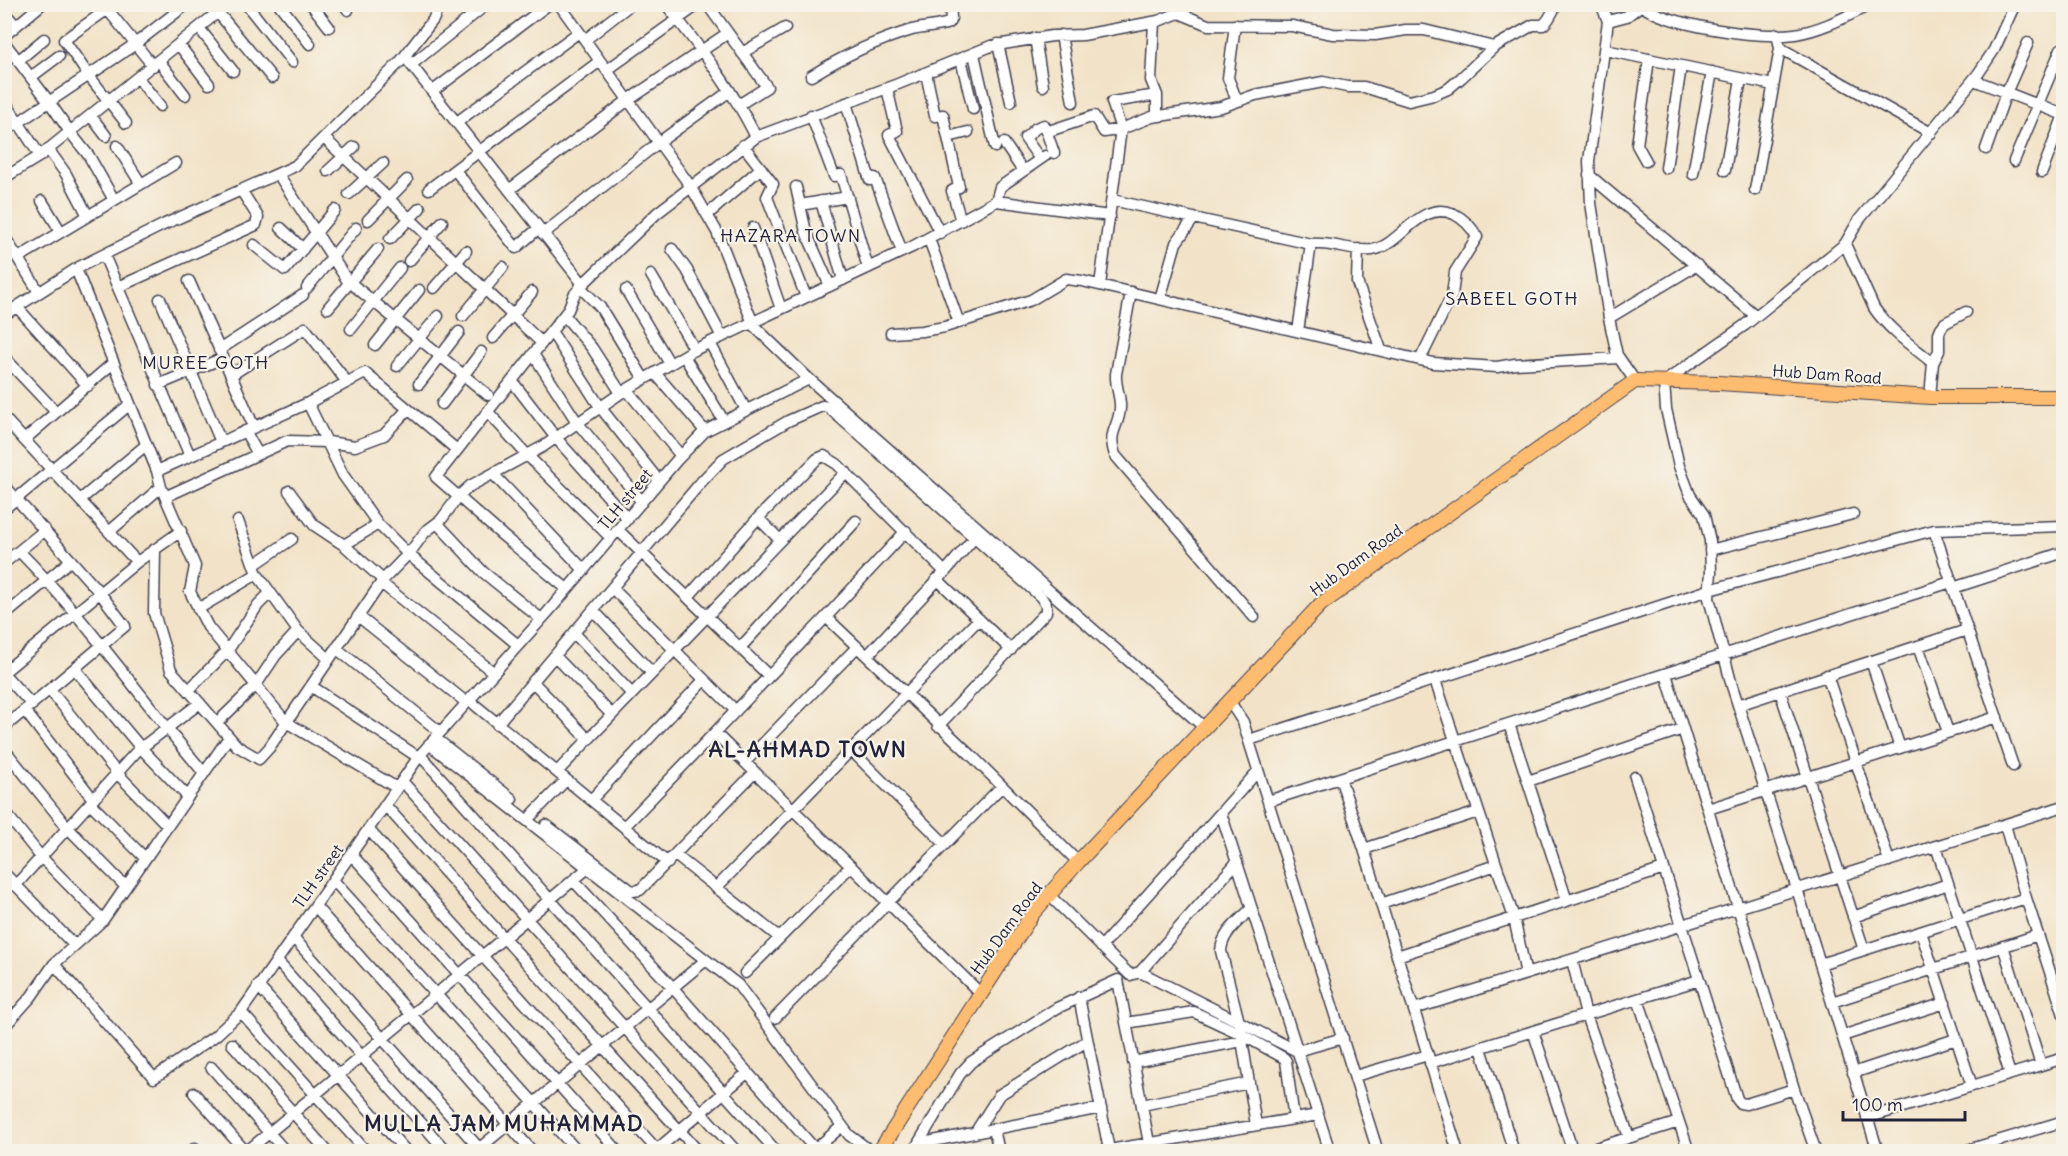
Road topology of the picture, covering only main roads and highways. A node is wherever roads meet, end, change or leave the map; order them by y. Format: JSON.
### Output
{"nodes":[{"id":1,"x":2064,"y":397,"type":"edge"},
{"id":2,"x":879,"y":1152,"type":"edge"}],
"edges":[{"from":1,"to":2,"type":"main road","name":"Hub Dam Road"}]}
